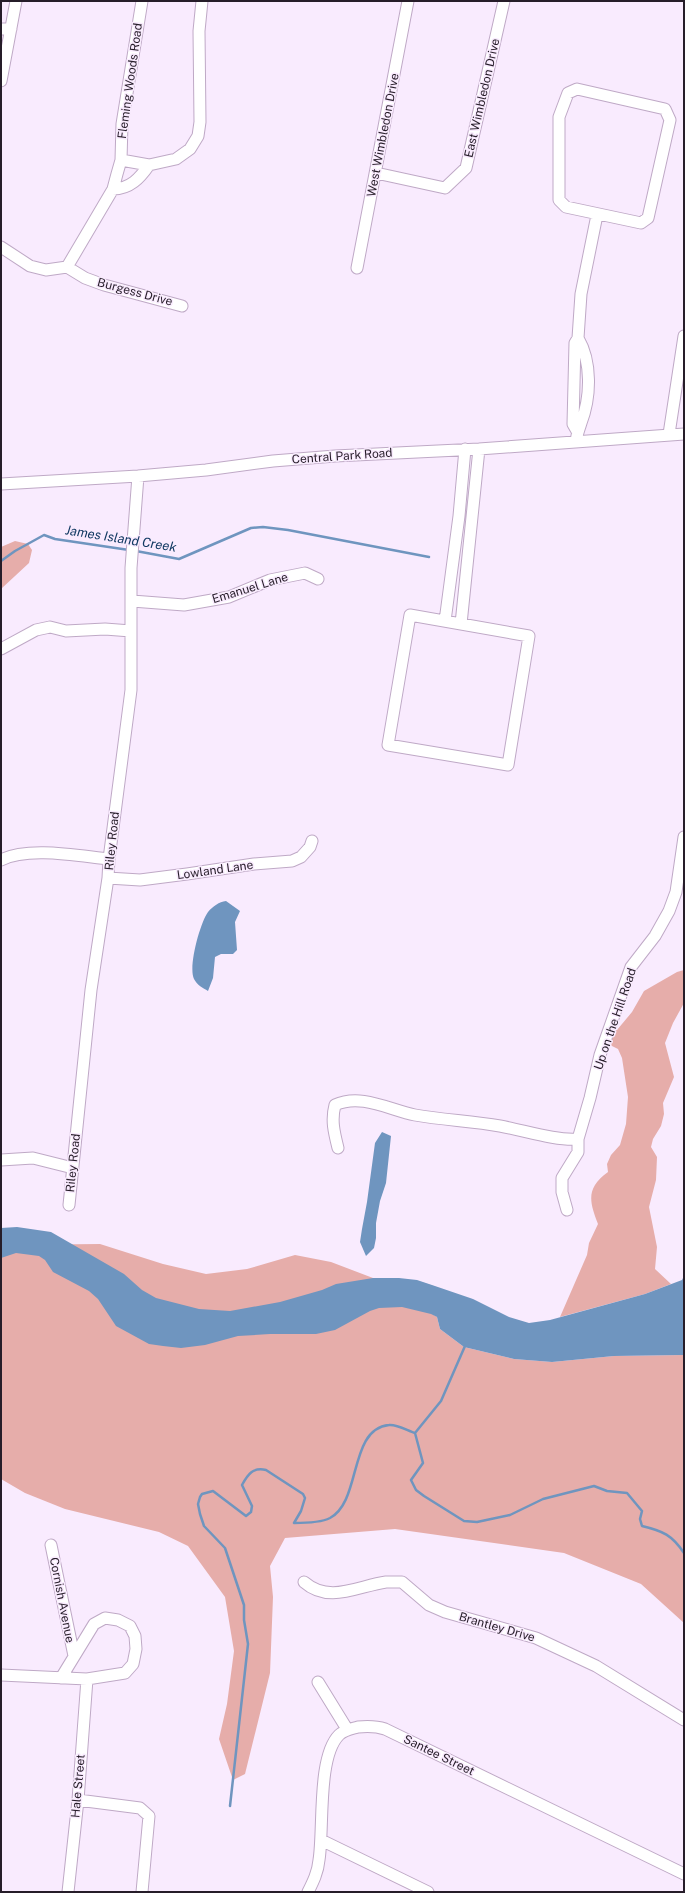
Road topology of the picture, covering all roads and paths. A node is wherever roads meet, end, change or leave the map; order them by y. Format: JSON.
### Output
{"nodes":[{"id":1,"x":16,"y":1,"type":"edge"},
{"id":2,"x":142,"y":1,"type":"edge"},
{"id":3,"x":202,"y":1,"type":"edge"},
{"id":4,"x":408,"y":1,"type":"edge"},
{"id":5,"x":504,"y":1,"type":"edge"},
{"id":6,"x":6,"y":29,"type":"edge"},
{"id":7,"x":1,"y":81,"type":"edge"},
{"id":8,"x":120,"y":160,"type":"junction"},
{"id":9,"x":149,"y":165,"type":"junction"},
{"id":10,"x":376,"y":173,"type":"junction"},
{"id":11,"x":113,"y":189,"type":"junction"},
{"id":12,"x":597,"y":215,"type":"junction"},
{"id":13,"x":1,"y":247,"type":"edge"},
{"id":14,"x":67,"y":267,"type":"junction"},
{"id":15,"x":357,"y":268,"type":"dead end"},
{"id":16,"x":182,"y":306,"type":"dead end"},
{"id":17,"x":684,"y":336,"type":"edge"},
{"id":18,"x":578,"y":338,"type":"junction"},
{"id":19,"x":669,"y":434,"type":"junction"},
{"id":20,"x":684,"y":434,"type":"edge"},
{"id":21,"x":576,"y":436,"type":"junction"},
{"id":22,"x":465,"y":449,"type":"junction"},
{"id":23,"x":479,"y":449,"type":"junction"},
{"id":24,"x":138,"y":476,"type":"junction"},
{"id":25,"x":1,"y":484,"type":"edge"},
{"id":26,"x":318,"y":579,"type":"dead end"},
{"id":27,"x":132,"y":601,"type":"junction"},
{"id":28,"x":445,"y":621,"type":"junction"},
{"id":29,"x":461,"y":624,"type":"junction"},
{"id":30,"x":131,"y":632,"type":"junction"},
{"id":31,"x":1,"y":648,"type":"edge"},
{"id":32,"x":684,"y":837,"type":"edge"},
{"id":33,"x":312,"y":841,"type":"dead end"},
{"id":34,"x":1,"y":860,"type":"edge"},
{"id":35,"x":109,"y":860,"type":"junction"},
{"id":36,"x":108,"y":878,"type":"junction"},
{"id":37,"x":578,"y":1139,"type":"junction"},
{"id":38,"x":338,"y":1148,"type":"dead end"},
{"id":39,"x":1,"y":1160,"type":"edge"},
{"id":40,"x":73,"y":1168,"type":"junction"},
{"id":41,"x":68,"y":1205,"type":"dead end"},
{"id":42,"x":567,"y":1210,"type":"dead end"},
{"id":43,"x":51,"y":1544,"type":"dead end"},
{"id":44,"x":304,"y":1582,"type":"dead end"},
{"id":45,"x":74,"y":1656,"type":"junction"},
{"id":46,"x":1,"y":1675,"type":"edge"},
{"id":47,"x":60,"y":1678,"type":"junction"},
{"id":48,"x":87,"y":1680,"type":"junction"},
{"id":49,"x":318,"y":1682,"type":"dead end"},
{"id":50,"x":684,"y":1720,"type":"edge"},
{"id":51,"x":348,"y":1729,"type":"junction"},
{"id":52,"x":78,"y":1800,"type":"junction"},
{"id":53,"x":321,"y":1840,"type":"junction"},
{"id":54,"x":684,"y":1874,"type":"edge"},
{"id":55,"x":68,"y":1892,"type":"edge"},
{"id":56,"x":142,"y":1892,"type":"edge"},
{"id":57,"x":308,"y":1892,"type":"edge"},
{"id":58,"x":428,"y":1892,"type":"edge"}],
"edges":[{"from":1,"to":6,"type":"street"},
{"from":2,"to":8,"type":"street","name":"Fleming Woods Road"},
{"from":3,"to":9,"type":"street"},
{"from":4,"to":10,"type":"street","name":"West Wimbledon Drive"},
{"from":5,"to":10,"type":"street","name":"East Wimbledon Drive"},
{"from":6,"to":7,"type":"street"},
{"from":8,"to":9,"type":"street"},
{"from":8,"to":11,"type":"street","name":"Fleming Woods Road"},
{"from":9,"to":11,"type":"street"},
{"from":10,"to":15,"type":"street","name":"West Wimbledon Drive"},
{"from":11,"to":14,"type":"street","name":"Fleming Woods Road"},
{"from":12,"to":12,"type":"street"},
{"from":12,"to":18,"type":"street"},
{"from":13,"to":14,"type":"street"},
{"from":14,"to":16,"type":"street","name":"Burgess Drive"},
{"from":17,"to":19,"type":"street"},
{"from":18,"to":21,"type":"street"},
{"from":18,"to":21,"type":"street"},
{"from":19,"to":20,"type":"street","name":"Central Park Road"},
{"from":19,"to":21,"type":"street","name":"Central Park Road"},
{"from":21,"to":23,"type":"street","name":"Central Park Road"},
{"from":22,"to":23,"type":"street","name":"Central Park Road"},
{"from":22,"to":24,"type":"street","name":"Central Park Road"},
{"from":22,"to":28,"type":"street"},
{"from":23,"to":29,"type":"street"},
{"from":24,"to":25,"type":"street","name":"Central Park Road"},
{"from":24,"to":27,"type":"street","name":"Riley Road"},
{"from":26,"to":27,"type":"street","name":"Emanuel Lane"},
{"from":27,"to":30,"type":"street","name":"Riley Road"},
{"from":28,"to":29,"type":"street"},
{"from":28,"to":29,"type":"street"},
{"from":30,"to":31,"type":"street"},
{"from":30,"to":35,"type":"street","name":"Riley Road"},
{"from":32,"to":37,"type":"street","name":"Up on the Hill Road"},
{"from":33,"to":36,"type":"street","name":"Lowland Lane"},
{"from":34,"to":35,"type":"street"},
{"from":35,"to":36,"type":"street","name":"Riley Road"},
{"from":36,"to":40,"type":"street","name":"Riley Road"},
{"from":37,"to":38,"type":"street"},
{"from":37,"to":42,"type":"street","name":"Up on the Hill Road"},
{"from":39,"to":40,"type":"street"},
{"from":40,"to":41,"type":"street","name":"Riley Road"},
{"from":43,"to":45,"type":"street","name":"Cornish Avenue"},
{"from":44,"to":50,"type":"street","name":"Brantley Drive"},
{"from":45,"to":47,"type":"street","name":"Cornish Avenue"},
{"from":45,"to":48,"type":"street","name":"Cornish Avenue"},
{"from":46,"to":47,"type":"street","name":"Cornish Avenue"},
{"from":47,"to":48,"type":"street","name":"Cornish Avenue"},
{"from":48,"to":52,"type":"street","name":"Hale Street"},
{"from":49,"to":51,"type":"street"},
{"from":51,"to":53,"type":"street"},
{"from":51,"to":54,"type":"street","name":"Santee Street"},
{"from":52,"to":55,"type":"street","name":"Hale Street"},
{"from":52,"to":56,"type":"street"},
{"from":53,"to":57,"type":"street"},
{"from":53,"to":58,"type":"street"}]}
